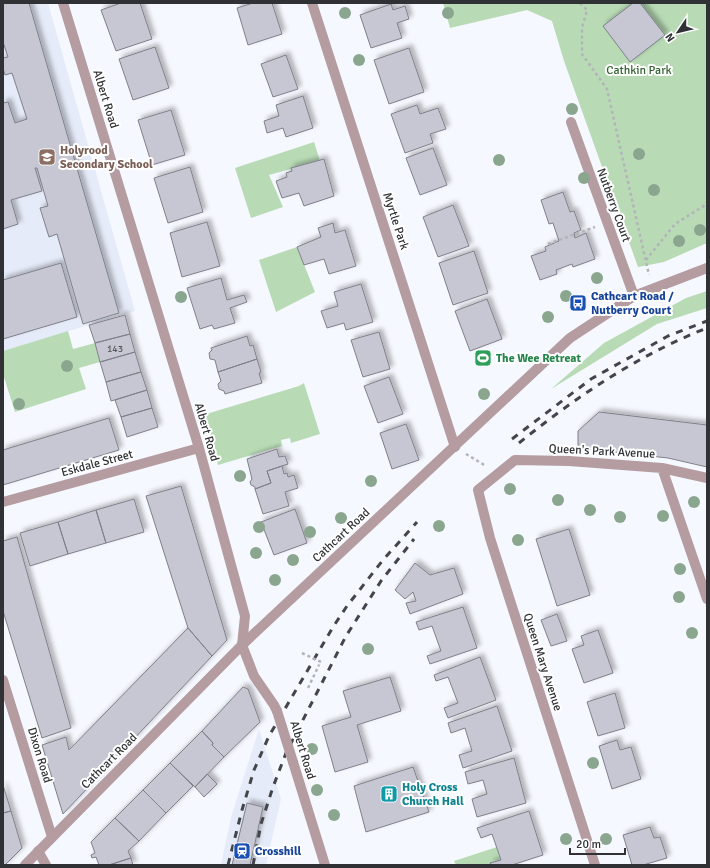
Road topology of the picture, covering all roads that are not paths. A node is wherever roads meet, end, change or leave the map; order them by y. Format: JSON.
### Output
{"nodes":[{"id":1,"x":63,"y":3,"type":"edge"},
{"id":2,"x":312,"y":3,"type":"edge"},
{"id":3,"x":571,"y":122,"type":"dead end"},
{"id":4,"x":707,"y":268,"type":"edge"},
{"id":5,"x":634,"y":296,"type":"junction"},
{"id":6,"x":455,"y":447,"type":"junction"},
{"id":7,"x":199,"y":448,"type":"junction"},
{"id":8,"x":662,"y":468,"type":"junction"},
{"id":9,"x":498,"y":474,"type":"joint"},
{"id":10,"x":707,"y":478,"type":"edge"},
{"id":11,"x":3,"y":502,"type":"edge"},
{"id":12,"x":707,"y":599,"type":"edge"},
{"id":13,"x":242,"y":645,"type":"junction"},
{"id":14,"x":3,"y":680,"type":"edge"},
{"id":15,"x":52,"y":837,"type":"junction"},
{"id":16,"x":38,"y":851,"type":"junction"},
{"id":17,"x":25,"y":865,"type":"edge"},
{"id":18,"x":46,"y":865,"type":"edge"},
{"id":19,"x":325,"y":865,"type":"edge"},
{"id":20,"x":595,"y":865,"type":"edge"}],
"edges":[{"from":1,"to":7,"type":"street","name":"Albert Road"},
{"from":2,"to":6,"type":"street","name":"Myrtle Park"},
{"from":3,"to":5,"type":"street","name":"Nutberry Court"},
{"from":4,"to":5,"type":"street","name":"Cathcart Road"},
{"from":5,"to":6,"type":"street","name":"Cathcart Road"},
{"from":6,"to":13,"type":"street","name":"Cathcart Road"},
{"from":7,"to":11,"type":"street","name":"Eskdale Street"},
{"from":7,"to":13,"type":"street","name":"Albert Road"},
{"from":8,"to":9,"type":"street","name":"Queen's Park Avenue"},
{"from":8,"to":10,"type":"street","name":"Queen's Park Avenue"},
{"from":8,"to":12,"type":"street"},
{"from":9,"to":20,"type":"street","name":"Queen Mary Avenue"},
{"from":13,"to":15,"type":"street","name":"Cathcart Road"},
{"from":13,"to":19,"type":"street","name":"Albert Road","bridge":true},
{"from":14,"to":15,"type":"street","name":"Dixon Road"},
{"from":15,"to":16,"type":"street","name":"Cathcart Road"},
{"from":16,"to":17,"type":"street","name":"Cathcart Road"},
{"from":16,"to":18,"type":"street"}]}
